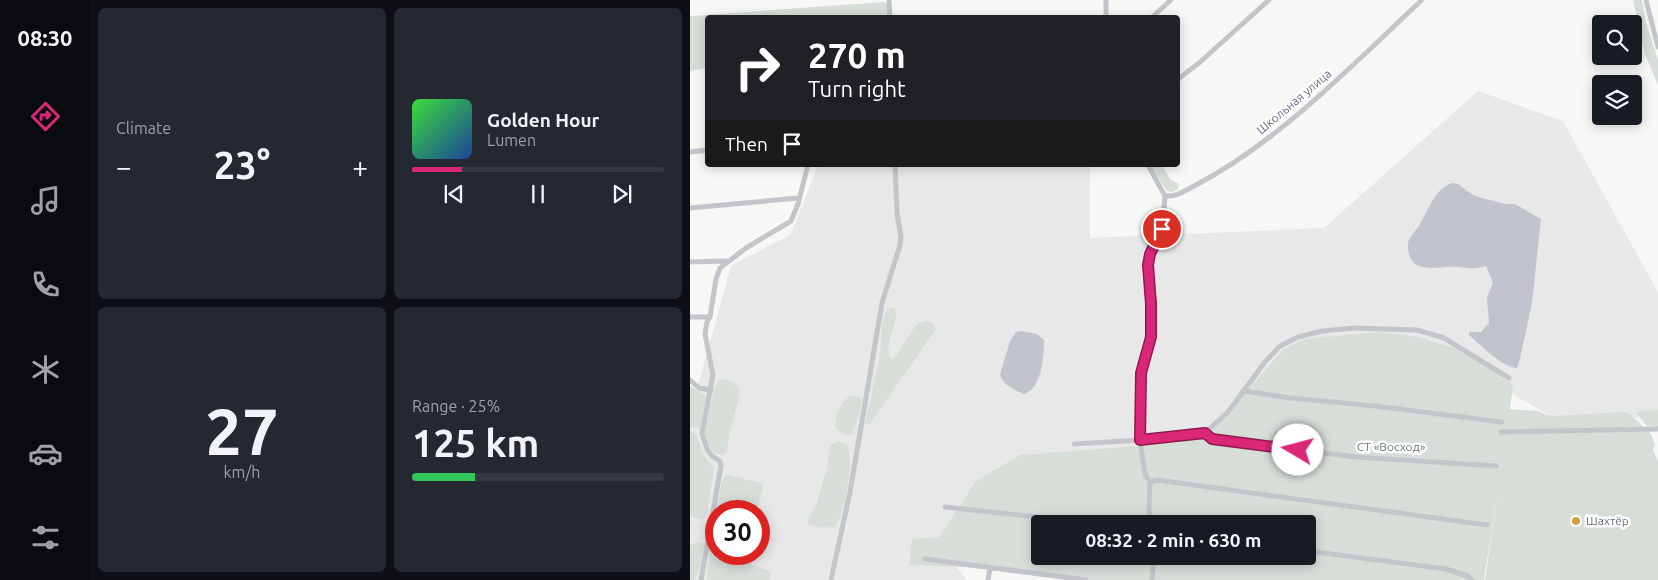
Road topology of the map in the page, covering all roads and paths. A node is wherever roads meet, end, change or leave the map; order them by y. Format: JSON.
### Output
{"nodes":[{"id":1,"x":889,"y":0,"type":"edge"},
{"id":2,"x":1106,"y":0,"type":"edge"},
{"id":3,"x":1172,"y":0,"type":"edge"},
{"id":4,"x":1269,"y":0,"type":"edge"},
{"id":5,"x":1422,"y":0,"type":"edge"},
{"id":6,"x":1646,"y":0,"type":"edge"},
{"id":7,"x":890,"y":15,"type":"edge"},
{"id":8,"x":1106,"y":15,"type":"edge"},
{"id":9,"x":1154,"y":15,"type":"edge"},
{"id":10,"x":1658,"y":47,"type":"edge"},
{"id":11,"x":1180,"y":77,"type":"edge"},
{"id":12,"x":705,"y":150,"type":"edge"},
{"id":13,"x":690,"y":152,"type":"edge"},
{"id":14,"x":807,"y":167,"type":"edge"},
{"id":15,"x":895,"y":167,"type":"edge"},
{"id":16,"x":1149,"y":167,"type":"edge"},
{"id":17,"x":1165,"y":196,"type":"junction"},
{"id":18,"x":798,"y":198,"type":"junction"},
{"id":19,"x":690,"y":208,"type":"edge"},
{"id":20,"x":728,"y":261,"type":"junction"},
{"id":21,"x":690,"y":262,"type":"edge"},
{"id":22,"x":690,"y":317,"type":"edge"},
{"id":23,"x":710,"y":317,"type":"junction"},
{"id":24,"x":1509,"y":378,"type":"dead end"},
{"id":25,"x":690,"y":380,"type":"edge"},
{"id":26,"x":711,"y":390,"type":"junction"},
{"id":27,"x":1245,"y":391,"type":"junction"},
{"id":28,"x":1502,"y":422,"type":"dead end"},
{"id":29,"x":1658,"y":429,"type":"edge"},
{"id":30,"x":1501,"y":432,"type":"dead end"},
{"id":31,"x":1205,"y":433,"type":"junction"},
{"id":32,"x":1140,"y":440,"type":"junction"},
{"id":33,"x":1074,"y":444,"type":"dead end"},
{"id":34,"x":1496,"y":466,"type":"dead end"},
{"id":35,"x":1150,"y":482,"type":"junction"},
{"id":36,"x":945,"y":507,"type":"dead end"},
{"id":37,"x":1150,"y":515,"type":"edge"},
{"id":38,"x":1031,"y":516,"type":"edge"},
{"id":39,"x":1487,"y":525,"type":"dead end"},
{"id":40,"x":1316,"y":552,"type":"edge"},
{"id":41,"x":925,"y":559,"type":"dead end"},
{"id":42,"x":1153,"y":565,"type":"edge"},
{"id":43,"x":990,"y":568,"type":"junction"},
{"id":44,"x":701,"y":580,"type":"edge"},
{"id":45,"x":831,"y":580,"type":"edge"},
{"id":46,"x":988,"y":580,"type":"edge"},
{"id":47,"x":1086,"y":580,"type":"edge"},
{"id":48,"x":1152,"y":580,"type":"edge"},
{"id":49,"x":1472,"y":580,"type":"edge"}],
"edges":[{"from":1,"to":7,"type":"street"},
{"from":2,"to":8,"type":"street"},
{"from":3,"to":9,"type":"street"},
{"from":4,"to":11,"type":"street"},
{"from":5,"to":17,"type":"street","name":"Школьная улица"},
{"from":6,"to":10,"type":"street"},
{"from":12,"to":13,"type":"street"},
{"from":14,"to":18,"type":"street"},
{"from":15,"to":45,"type":"street"},
{"from":16,"to":17,"type":"street"},
{"from":17,"to":32,"type":"street"},
{"from":18,"to":19,"type":"street"},
{"from":18,"to":20,"type":"street"},
{"from":20,"to":21,"type":"street"},
{"from":20,"to":23,"type":"street"},
{"from":22,"to":23,"type":"street"},
{"from":23,"to":26,"type":"street"},
{"from":24,"to":27,"type":"street"},
{"from":25,"to":26,"type":"street"},
{"from":26,"to":44,"type":"street"},
{"from":27,"to":28,"type":"street"},
{"from":27,"to":31,"type":"street"},
{"from":29,"to":30,"type":"street"},
{"from":31,"to":32,"type":"street"},
{"from":31,"to":34,"type":"street"},
{"from":32,"to":33,"type":"street"},
{"from":32,"to":35,"type":"street"},
{"from":35,"to":37,"type":"street"},
{"from":35,"to":39,"type":"street"},
{"from":36,"to":38,"type":"street"},
{"from":40,"to":49,"type":"street"},
{"from":41,"to":43,"type":"street"},
{"from":42,"to":48,"type":"street"},
{"from":43,"to":46,"type":"street"},
{"from":43,"to":47,"type":"street"}]}
